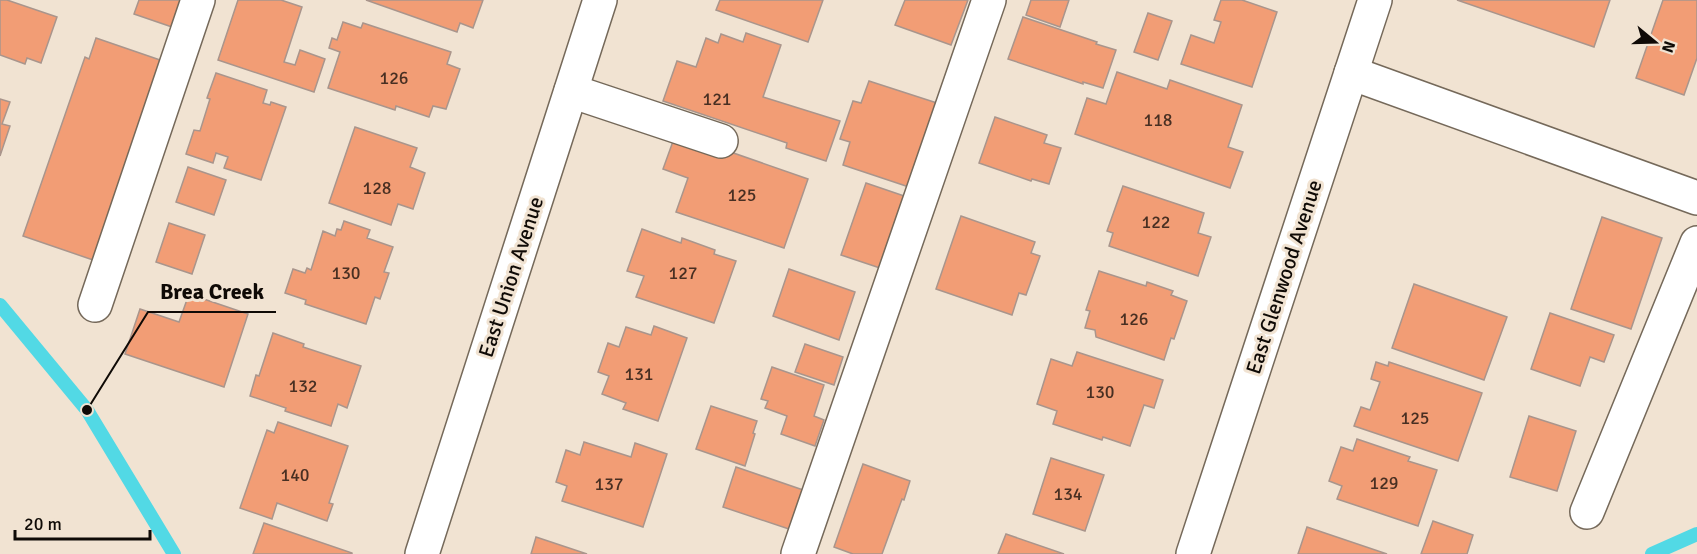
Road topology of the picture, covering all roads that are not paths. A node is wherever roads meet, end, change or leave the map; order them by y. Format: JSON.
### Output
{"nodes":[{"id":1,"x":198,"y":0,"type":"edge"},
{"id":2,"x":600,"y":0,"type":"edge"},
{"id":3,"x":989,"y":0,"type":"edge"},
{"id":4,"x":1365,"y":3,"type":"edge"},
{"id":5,"x":1351,"y":73,"type":"junction"},
{"id":6,"x":571,"y":91,"type":"junction"},
{"id":7,"x":721,"y":141,"type":"dead end"},
{"id":8,"x":1697,"y":198,"type":"edge"},
{"id":9,"x":1697,"y":243,"type":"edge"},
{"id":10,"x":95,"y":305,"type":"dead end"},
{"id":11,"x":1587,"y":512,"type":"dead end"},
{"id":12,"x":422,"y":554,"type":"edge"},
{"id":13,"x":798,"y":554,"type":"edge"},
{"id":14,"x":1193,"y":554,"type":"edge"}],
"edges":[{"from":1,"to":10,"type":"street"},
{"from":2,"to":6,"type":"street","name":"East Union Avenue"},
{"from":3,"to":13,"type":"street"},
{"from":4,"to":5,"type":"street","name":"East Glenwood Avenue"},
{"from":5,"to":8,"type":"street"},
{"from":5,"to":14,"type":"street","name":"East Glenwood Avenue"},
{"from":6,"to":7,"type":"street"},
{"from":6,"to":12,"type":"street","name":"East Union Avenue"},
{"from":9,"to":11,"type":"street"}]}
